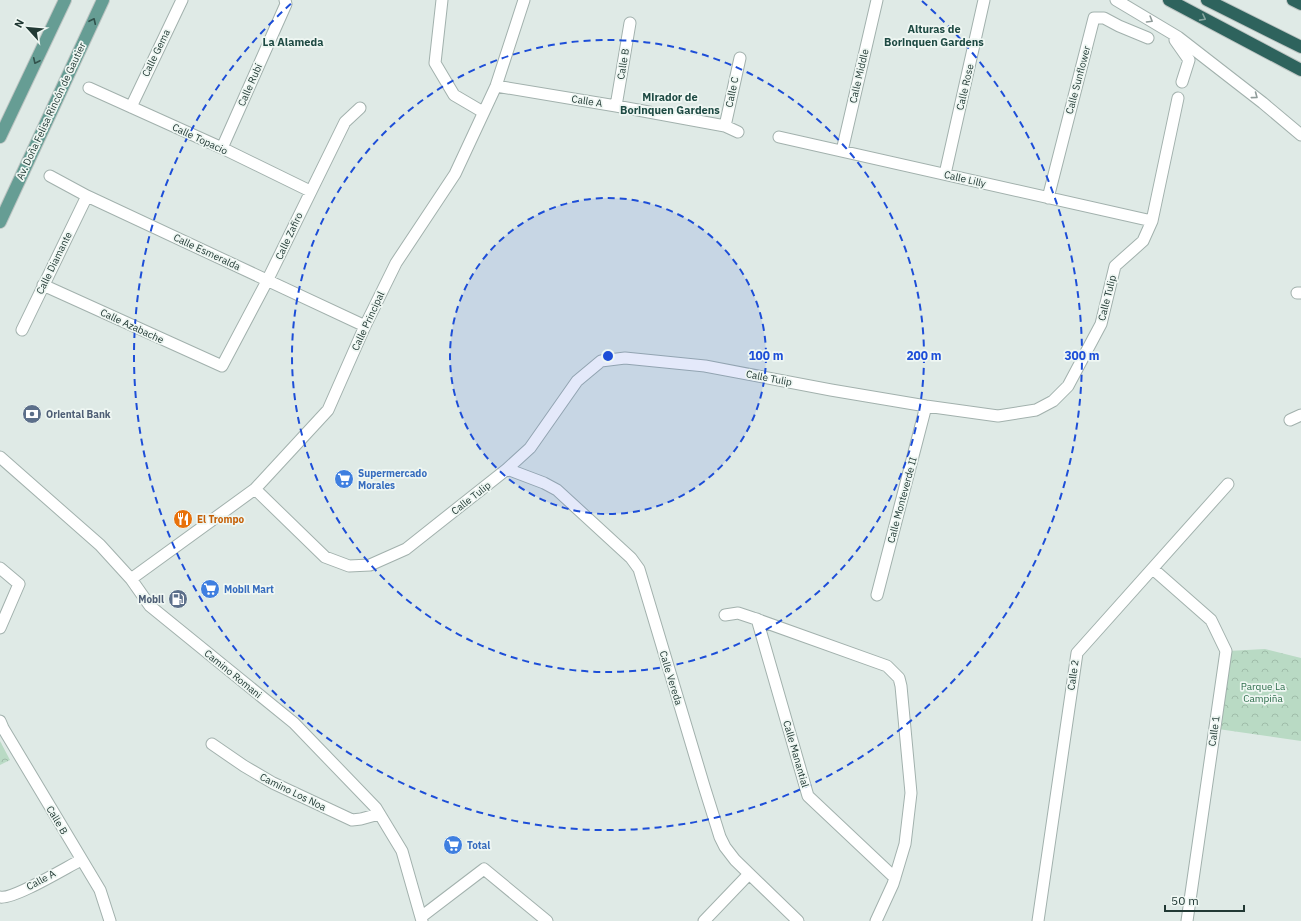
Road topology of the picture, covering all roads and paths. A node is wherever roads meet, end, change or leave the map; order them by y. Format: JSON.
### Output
{"nodes":[{"id":1,"x":65,"y":0,"type":"edge"},
{"id":2,"x":103,"y":0,"type":"edge"},
{"id":3,"x":182,"y":0,"type":"edge"},
{"id":4,"x":285,"y":0,"type":"edge"},
{"id":5,"x":442,"y":0,"type":"edge"},
{"id":6,"x":524,"y":0,"type":"edge"},
{"id":7,"x":876,"y":0,"type":"edge"},
{"id":8,"x":984,"y":0,"type":"edge"},
{"id":9,"x":1116,"y":0,"type":"edge"},
{"id":10,"x":1169,"y":0,"type":"edge"},
{"id":11,"x":1207,"y":0,"type":"edge"},
{"id":12,"x":1217,"y":0,"type":"edge"},
{"id":13,"x":1293,"y":0,"type":"edge"},
{"id":14,"x":1301,"y":4,"type":"edge"},
{"id":15,"x":630,"y":23,"type":"dead end"},
{"id":16,"x":1257,"y":24,"type":"junction"},
{"id":17,"x":1170,"y":32,"type":"junction"},
{"id":18,"x":1148,"y":38,"type":"dead end"},
{"id":19,"x":1301,"y":47,"type":"edge"},
{"id":20,"x":740,"y":58,"type":"dead end"},
{"id":21,"x":1301,"y":70,"type":"edge"},
{"id":22,"x":1182,"y":82,"type":"dead end"},
{"id":23,"x":496,"y":86,"type":"junction"},
{"id":24,"x":89,"y":88,"type":"dead end"},
{"id":25,"x":1178,"y":98,"type":"dead end"},
{"id":26,"x":616,"y":106,"type":"junction"},
{"id":27,"x":131,"y":107,"type":"junction"},
{"id":28,"x":360,"y":108,"type":"dead end"},
{"id":29,"x":483,"y":112,"type":"junction"},
{"id":30,"x":725,"y":126,"type":"junction"},
{"id":31,"x":738,"y":132,"type":"dead end"},
{"id":32,"x":1301,"y":135,"type":"edge"},
{"id":33,"x":0,"y":137,"type":"edge"},
{"id":34,"x":779,"y":137,"type":"dead end"},
{"id":35,"x":222,"y":148,"type":"junction"},
{"id":36,"x":842,"y":151,"type":"junction"},
{"id":37,"x":945,"y":174,"type":"junction"},
{"id":38,"x":50,"y":176,"type":"dead end"},
{"id":39,"x":310,"y":191,"type":"junction"},
{"id":40,"x":87,"y":196,"type":"junction"},
{"id":41,"x":1048,"y":198,"type":"junction"},
{"id":42,"x":1152,"y":221,"type":"junction"},
{"id":43,"x":0,"y":222,"type":"edge"},
{"id":44,"x":268,"y":281,"type":"junction"},
{"id":45,"x":43,"y":285,"type":"junction"},
{"id":46,"x":365,"y":326,"type":"junction"},
{"id":47,"x":22,"y":330,"type":"dead end"},
{"id":48,"x":222,"y":366,"type":"joint"},
{"id":49,"x":926,"y":406,"type":"junction"},
{"id":50,"x":1301,"y":415,"type":"edge"},
{"id":51,"x":1290,"y":420,"type":"dead end"},
{"id":52,"x":0,"y":457,"type":"edge"},
{"id":53,"x":507,"y":469,"type":"junction"},
{"id":54,"x":1228,"y":484,"type":"dead end"},
{"id":55,"x":255,"y":489,"type":"junction"},
{"id":56,"x":0,"y":568,"type":"edge"},
{"id":57,"x":1153,"y":569,"type":"junction"},
{"id":58,"x":131,"y":579,"type":"junction"},
{"id":59,"x":877,"y":595,"type":"dead end"},
{"id":60,"x":726,"y":615,"type":"dead end"},
{"id":61,"x":757,"y":619,"type":"junction"},
{"id":62,"x":0,"y":628,"type":"edge"},
{"id":63,"x":0,"y":721,"type":"edge"},
{"id":64,"x":212,"y":744,"type":"dead end"},
{"id":65,"x":379,"y":814,"type":"junction"},
{"id":66,"x":81,"y":860,"type":"junction"},
{"id":67,"x":749,"y":874,"type":"junction"},
{"id":68,"x":895,"y":878,"type":"junction"},
{"id":69,"x":0,"y":897,"type":"edge"},
{"id":70,"x":421,"y":919,"type":"edge"},
{"id":71,"x":110,"y":921,"type":"edge"},
{"id":72,"x":547,"y":921,"type":"edge"},
{"id":73,"x":704,"y":921,"type":"edge"},
{"id":74,"x":798,"y":921,"type":"edge"},
{"id":75,"x":876,"y":921,"type":"edge"},
{"id":76,"x":1038,"y":921,"type":"edge"},
{"id":77,"x":1187,"y":921,"type":"edge"}],
"edges":[{"from":1,"to":33,"type":"main road","one_way":true},
{"from":43,"to":2,"type":"main road","name":"Av. Doña Felisa Rincón de Gautier","one_way":true},
{"from":3,"to":27,"type":"street","name":"Calle Gema"},
{"from":4,"to":35,"type":"street","name":"Calle Rubí"},
{"from":5,"to":29,"type":"street"},
{"from":6,"to":23,"type":"street","name":"Calle Principal"},
{"from":7,"to":36,"type":"street","name":"Calle Middle"},
{"from":8,"to":37,"type":"street","name":"Calle Rose"},
{"from":9,"to":17,"type":"street","one_way":true},
{"from":10,"to":21,"type":"highway","one_way":true},
{"from":11,"to":16,"type":"highway"},
{"from":12,"to":16,"type":"highway"},
{"from":13,"to":14,"type":"highway"},
{"from":15,"to":26,"type":"street","name":"Calle B"},
{"from":16,"to":19,"type":"highway"},
{"from":17,"to":22,"type":"street"},
{"from":17,"to":32,"type":"street","one_way":true},
{"from":18,"to":41,"type":"street","name":"Calle Sunflower"},
{"from":20,"to":30,"type":"street","name":"Calle C"},
{"from":23,"to":26,"type":"street","name":"Calle A"},
{"from":23,"to":29,"type":"street","name":"Calle Principal"},
{"from":24,"to":27,"type":"street","name":"Calle Topacio"},
{"from":25,"to":42,"type":"street","name":"Calle Tulip"},
{"from":26,"to":30,"type":"street","name":"Calle A"},
{"from":27,"to":35,"type":"street","name":"Calle Topacio"},
{"from":28,"to":39,"type":"street","name":"Calle Zafiro"},
{"from":29,"to":46,"type":"street","name":"Calle Principal"},
{"from":30,"to":31,"type":"street","name":"Calle A"},
{"from":34,"to":36,"type":"street","name":"Calle Lilly"},
{"from":35,"to":39,"type":"street","name":"Calle Topacio"},
{"from":36,"to":37,"type":"street","name":"Calle Lilly"},
{"from":37,"to":41,"type":"street","name":"Calle Lilly"},
{"from":38,"to":40,"type":"street","name":"Calle Esmeralda"},
{"from":39,"to":44,"type":"street","name":"Calle Zafiro"},
{"from":40,"to":44,"type":"street","name":"Calle Esmeralda"},
{"from":40,"to":45,"type":"street","name":"Calle Diamante"},
{"from":41,"to":42,"type":"street","name":"Calle Lilly"},
{"from":42,"to":49,"type":"street","name":"Calle Tulip"},
{"from":44,"to":46,"type":"street","name":"Calle Esmeralda"},
{"from":44,"to":48,"type":"street","name":"Calle Zafiro"},
{"from":45,"to":47,"type":"street","name":"Calle Diamante"},
{"from":45,"to":48,"type":"street","name":"Calle Azabache"},
{"from":46,"to":55,"type":"street","name":"Calle Principal"},
{"from":49,"to":53,"type":"street","name":"Calle Tulip"},
{"from":49,"to":59,"type":"street","name":"Calle Monteverde II"},
{"from":50,"to":51,"type":"street"},
{"from":52,"to":58,"type":"street","name":"Camino Romani"},
{"from":53,"to":55,"type":"street","name":"Calle Tulip"},
{"from":53,"to":67,"type":"street","name":"Calle Vereda"},
{"from":54,"to":57,"type":"street","name":"Calle 2"},
{"from":55,"to":58,"type":"street","name":"Calle Principal"},
{"from":56,"to":62,"type":"street"},
{"from":57,"to":76,"type":"street","name":"Calle 2"},
{"from":57,"to":77,"type":"street","name":"Calle 1"},
{"from":58,"to":65,"type":"street","name":"Camino Romani"},
{"from":60,"to":61,"type":"street"},
{"from":61,"to":68,"type":"street","name":"Calle Manantial"},
{"from":61,"to":68,"type":"street"},
{"from":63,"to":66,"type":"street","name":"Calle B"},
{"from":64,"to":65,"type":"street","name":"Camino Los Noa"},
{"from":65,"to":70,"type":"street","name":"Camino Romani"},
{"from":66,"to":69,"type":"street","name":"Calle A"},
{"from":66,"to":71,"type":"street","name":"Calle B"},
{"from":67,"to":73,"type":"street"},
{"from":67,"to":74,"type":"street","name":"Calle Vereda"},
{"from":68,"to":75,"type":"street"},
{"from":70,"to":72,"type":"street"}]}
